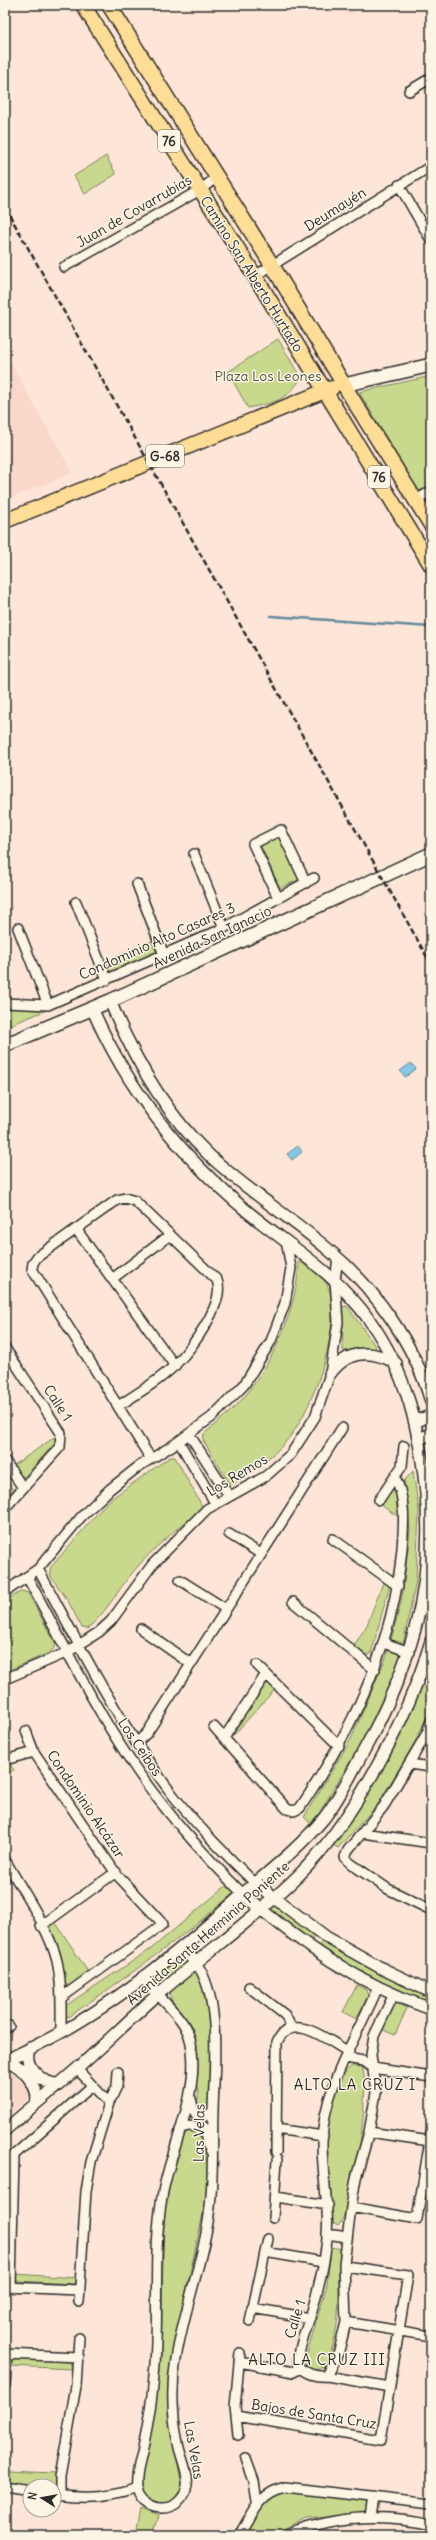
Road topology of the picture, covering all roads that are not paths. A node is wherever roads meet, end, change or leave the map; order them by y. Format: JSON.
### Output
{"nodes":[{"id":1,"x":83,"y":5,"type":"edge"},
{"id":2,"x":109,"y":5,"type":"edge"},
{"id":3,"x":431,"y":78,"type":"edge"},
{"id":4,"x":409,"y":92,"type":"dead end"},
{"id":5,"x":190,"y":134,"type":"junction"},
{"id":6,"x":172,"y":145,"type":"junction"},
{"id":7,"x":431,"y":166,"type":"edge"},
{"id":8,"x":217,"y":177,"type":"junction"},
{"id":9,"x":399,"y":185,"type":"junction"},
{"id":10,"x":200,"y":190,"type":"junction"},
{"id":11,"x":431,"y":240,"type":"edge"},
{"id":12,"x":272,"y":265,"type":"junction"},
{"id":13,"x":64,"y":267,"type":"dead end"},
{"id":14,"x":255,"y":276,"type":"junction"},
{"id":15,"x":431,"y":366,"type":"edge"},
{"id":16,"x":344,"y":384,"type":"junction"},
{"id":17,"x":325,"y":390,"type":"junction"},
{"id":18,"x":431,"y":491,"type":"edge"},
{"id":19,"x":416,"y":500,"type":"junction"},
{"id":20,"x":5,"y":521,"type":"edge"},
{"id":21,"x":431,"y":525,"type":"edge"},
{"id":22,"x":431,"y":565,"type":"edge"},
{"id":23,"x":194,"y":854,"type":"dead end"},
{"id":24,"x":431,"y":854,"type":"edge"},
{"id":25,"x":137,"y":884,"type":"dead end"},
{"id":26,"x":278,"y":898,"type":"junction"},
{"id":27,"x":76,"y":902,"type":"dead end"},
{"id":28,"x":18,"y":928,"type":"dead end"},
{"id":29,"x":224,"y":928,"type":"junction"},
{"id":30,"x":164,"y":954,"type":"junction"},
{"id":31,"x":107,"y":980,"type":"junction"},
{"id":32,"x":110,"y":1001,"type":"junction"},
{"id":33,"x":5,"y":1003,"type":"edge"},
{"id":34,"x":48,"y":1005,"type":"junction"},
{"id":35,"x":92,"y":1008,"type":"junction"},
{"id":36,"x":5,"y":1045,"type":"edge"},
{"id":37,"x":166,"y":1104,"type":"junction"},
{"id":38,"x":152,"y":1114,"type":"junction"},
{"id":39,"x":214,"y":1160,"type":"junction"},
{"id":40,"x":203,"y":1172,"type":"junction"},
{"id":41,"x":76,"y":1229,"type":"junction"},
{"id":42,"x":170,"y":1235,"type":"junction"},
{"id":43,"x":286,"y":1240,"type":"junction"},
{"id":44,"x":338,"y":1258,"type":"junction"},
{"id":45,"x":112,"y":1279,"type":"junction"},
{"id":46,"x":335,"y":1280,"type":"junction"},
{"id":47,"x":5,"y":1348,"type":"edge"},
{"id":48,"x":396,"y":1363,"type":"junction"},
{"id":49,"x":175,"y":1366,"type":"junction"},
{"id":50,"x":330,"y":1374,"type":"junction"},
{"id":51,"x":431,"y":1402,"type":"edge"},
{"id":52,"x":118,"y":1406,"type":"junction"},
{"id":53,"x":431,"y":1416,"type":"edge"},
{"id":54,"x":416,"y":1421,"type":"junction"},
{"id":55,"x":342,"y":1428,"type":"dead end"},
{"id":56,"x":189,"y":1434,"type":"junction"},
{"id":57,"x":431,"y":1434,"type":"edge"},
{"id":58,"x":419,"y":1439,"type":"junction"},
{"id":59,"x":179,"y":1442,"type":"junction"},
{"id":60,"x":404,"y":1446,"type":"dead end"},
{"id":61,"x":151,"y":1459,"type":"junction"},
{"id":62,"x":5,"y":1461,"type":"edge"},
{"id":63,"x":395,"y":1477,"type":"junction"},
{"id":64,"x":23,"y":1488,"type":"junction"},
{"id":65,"x":229,"y":1496,"type":"junction"},
{"id":66,"x":379,"y":1500,"type":"dead end"},
{"id":67,"x":216,"y":1503,"type":"junction"},
{"id":68,"x":429,"y":1504,"type":"edge"},
{"id":69,"x":5,"y":1508,"type":"edge"},
{"id":70,"x":229,"y":1534,"type":"dead end"},
{"id":71,"x":333,"y":1539,"type":"dead end"},
{"id":72,"x":261,"y":1554,"type":"junction"},
{"id":73,"x":38,"y":1569,"type":"junction"},
{"id":74,"x":27,"y":1577,"type":"junction"},
{"id":75,"x":180,"y":1580,"type":"dead end"},
{"id":76,"x":398,"y":1586,"type":"junction"},
{"id":77,"x":5,"y":1592,"type":"edge"},
{"id":78,"x":293,"y":1602,"type":"dead end"},
{"id":79,"x":226,"y":1609,"type":"junction"},
{"id":80,"x":141,"y":1629,"type":"dead end"},
{"id":81,"x":431,"y":1641,"type":"edge"},
{"id":82,"x":384,"y":1643,"type":"junction"},
{"id":83,"x":79,"y":1646,"type":"junction"},
{"id":84,"x":68,"y":1652,"type":"junction"},
{"id":85,"x":410,"y":1652,"type":"junction"},
{"id":86,"x":428,"y":1660,"type":"edge"},
{"id":87,"x":191,"y":1664,"type":"junction"},
{"id":88,"x":257,"y":1665,"type":"dead end"},
{"id":89,"x":374,"y":1670,"type":"junction"},
{"id":90,"x":266,"y":1674,"type":"junction"},
{"id":91,"x":5,"y":1679,"type":"edge"},
{"id":92,"x":386,"y":1709,"type":"junction"},
{"id":93,"x":402,"y":1718,"type":"junction"},
{"id":94,"x":431,"y":1721,"type":"edge"},
{"id":95,"x":214,"y":1727,"type":"dead end"},
{"id":96,"x":26,"y":1731,"type":"dead end"},
{"id":97,"x":224,"y":1738,"type":"junction"},
{"id":98,"x":136,"y":1743,"type":"junction"},
{"id":99,"x":339,"y":1746,"type":"junction"},
{"id":100,"x":34,"y":1752,"type":"junction"},
{"id":101,"x":5,"y":1760,"type":"edge"},
{"id":102,"x":409,"y":1764,"type":"junction"},
{"id":103,"x":431,"y":1767,"type":"edge"},
{"id":104,"x":166,"y":1786,"type":"junction"},
{"id":105,"x":154,"y":1794,"type":"junction"},
{"id":106,"x":363,"y":1833,"type":"junction"},
{"id":107,"x":431,"y":1843,"type":"edge"},
{"id":108,"x":5,"y":1860,"type":"edge"},
{"id":109,"x":116,"y":1872,"type":"junction"},
{"id":110,"x":256,"y":1884,"type":"junction"},
{"id":111,"x":243,"y":1894,"type":"junction"},
{"id":112,"x":273,"y":1898,"type":"junction"},
{"id":113,"x":260,"y":1910,"type":"junction"},
{"id":114,"x":431,"y":1910,"type":"edge"},
{"id":115,"x":42,"y":1926,"type":"junction"},
{"id":116,"x":326,"y":1937,"type":"junction"},
{"id":117,"x":182,"y":1947,"type":"junction"},
{"id":118,"x":314,"y":1951,"type":"junction"},
{"id":119,"x":196,"y":1963,"type":"junction"},
{"id":120,"x":143,"y":1977,"type":"junction"},
{"id":121,"x":249,"y":1986,"type":"dead end"},
{"id":122,"x":378,"y":1987,"type":"junction"},
{"id":123,"x":431,"y":1992,"type":"edge"},
{"id":124,"x":394,"y":1994,"type":"junction"},
{"id":125,"x":158,"y":1995,"type":"junction"},
{"id":126,"x":61,"y":1998,"type":"junction"},
{"id":127,"x":431,"y":2009,"type":"edge"},
{"id":128,"x":366,"y":2014,"type":"junction"},
{"id":129,"x":381,"y":2021,"type":"junction"},
{"id":130,"x":291,"y":2027,"type":"junction"},
{"id":131,"x":61,"y":2032,"type":"junction"},
{"id":132,"x":30,"y":2048,"type":"junction"},
{"id":133,"x":347,"y":2055,"type":"junction"},
{"id":134,"x":5,"y":2061,"type":"edge"},
{"id":135,"x":373,"y":2068,"type":"junction"},
{"id":136,"x":77,"y":2069,"type":"junction"},
{"id":137,"x":118,"y":2072,"type":"dead end"},
{"id":138,"x":431,"y":2077,"type":"edge"},
{"id":139,"x":59,"y":2084,"type":"junction"},
{"id":140,"x":92,"y":2086,"type":"junction"},
{"id":141,"x":189,"y":2096,"type":"junction"},
{"id":142,"x":36,"y":2103,"type":"junction"},
{"id":143,"x":109,"y":2103,"type":"junction"},
{"id":144,"x":213,"y":2112,"type":"junction"},
{"id":145,"x":276,"y":2129,"type":"junction"},
{"id":146,"x":5,"y":2130,"type":"edge"},
{"id":147,"x":180,"y":2130,"type":"junction"},
{"id":148,"x":370,"y":2132,"type":"junction"},
{"id":149,"x":323,"y":2136,"type":"junction"},
{"id":150,"x":430,"y":2138,"type":"edge"},
{"id":151,"x":213,"y":2154,"type":"junction"},
{"id":152,"x":14,"y":2156,"type":"junction"},
{"id":153,"x":5,"y":2164,"type":"edge"},
{"id":154,"x":276,"y":2196,"type":"junction"},
{"id":155,"x":328,"y":2205,"type":"junction"},
{"id":156,"x":351,"y":2207,"type":"junction"},
{"id":157,"x":273,"y":2218,"type":"dead end"},
{"id":158,"x":327,"y":2234,"type":"junction"},
{"id":159,"x":347,"y":2237,"type":"junction"},
{"id":160,"x":268,"y":2239,"type":"dead end"},
{"id":161,"x":265,"y":2252,"type":"junction"},
{"id":162,"x":323,"y":2262,"type":"junction"},
{"id":163,"x":344,"y":2266,"type":"junction"},
{"id":164,"x":8,"y":2287,"type":"edge"},
{"id":165,"x":79,"y":2290,"type":"junction"},
{"id":166,"x":79,"y":2302,"type":"dead end"},
{"id":167,"x":252,"y":2308,"type":"junction"},
{"id":168,"x":310,"y":2318,"type":"junction"},
{"id":169,"x":250,"y":2321,"type":"dead end"},
{"id":170,"x":346,"y":2322,"type":"junction"},
{"id":171,"x":399,"y":2331,"type":"junction"},
{"id":172,"x":431,"y":2336,"type":"edge"},
{"id":173,"x":80,"y":2338,"type":"dead end"},
{"id":174,"x":6,"y":2354,"type":"edge"},
{"id":175,"x":79,"y":2357,"type":"junction"},
{"id":176,"x":298,"y":2367,"type":"junction"},
{"id":177,"x":327,"y":2376,"type":"junction"},
{"id":178,"x":5,"y":2385,"type":"edge"},
{"id":179,"x":390,"y":2387,"type":"junction"},
{"id":180,"x":236,"y":2416,"type":"junction"},
{"id":181,"x":238,"y":2435,"type":"dead end"},
{"id":182,"x":246,"y":2459,"type":"dead end"},
{"id":183,"x":60,"y":2478,"type":"edge"},
{"id":184,"x":5,"y":2486,"type":"edge"},
{"id":185,"x":137,"y":2487,"type":"junction"},
{"id":186,"x":22,"y":2489,"type":"edge"},
{"id":187,"x":62,"y":2494,"type":"edge"},
{"id":188,"x":373,"y":2497,"type":"junction"},
{"id":189,"x":257,"y":2502,"type":"junction"},
{"id":190,"x":431,"y":2504,"type":"edge"},
{"id":191,"x":370,"y":2517,"type":"junction"},
{"id":192,"x":431,"y":2524,"type":"edge"},
{"id":193,"x":239,"y":2535,"type":"edge"},
{"id":194,"x":287,"y":2535,"type":"edge"}],
"edges":[{"from":1,"to":6,"type":"main road","name":"Camino San Alberto Hurtado","number":"76"},
{"from":2,"to":5,"type":"main road","name":"Camino San Alberto Hurtado","number":"76"},
{"from":3,"to":4,"type":"street"},
{"from":5,"to":6,"type":"main road"},
{"from":5,"to":8,"type":"main road","name":"Camino San Alberto Hurtado","number":"76"},
{"from":6,"to":10,"type":"main road","name":"Camino San Alberto Hurtado","number":"76"},
{"from":7,"to":9,"type":"street","name":"Deumayén"},
{"from":8,"to":10,"type":"street","name":"Juan de Covarrubias"},
{"from":8,"to":12,"type":"main road","name":"Camino San Alberto Hurtado","number":"76"},
{"from":9,"to":11,"type":"street"},
{"from":9,"to":12,"type":"street","name":"Deumayén"},
{"from":10,"to":13,"type":"street","name":"Juan de Covarrubias"},
{"from":10,"to":14,"type":"main road","name":"Camino San Alberto Hurtado","number":"76"},
{"from":12,"to":14,"type":"street","name":"Deumayén"},
{"from":12,"to":16,"type":"main road","name":"Camino San Alberto Hurtado","number":"76"},
{"from":14,"to":17,"type":"main road","name":"Camino San Alberto Hurtado","number":"76"},
{"from":15,"to":16,"type":"main road"},
{"from":16,"to":17,"type":"main road","number":"G-68"},
{"from":16,"to":19,"type":"main road","name":"Camino San Alberto Hurtado","number":"76"},
{"from":17,"to":20,"type":"main road","number":"G-68"},
{"from":17,"to":22,"type":"main road","name":"Camino San Alberto Hurtado","number":"76"},
{"from":18,"to":19,"type":"street"},
{"from":19,"to":21,"type":"main road","name":"Camino San Alberto Hurtado","number":"76"},
{"from":23,"to":29,"type":"street"},
{"from":24,"to":32,"type":"main road","name":"Avenida San Ignacio"},
{"from":25,"to":30,"type":"street"},
{"from":26,"to":26,"type":"street","name":"Condominio Alto Casares 3"},
{"from":26,"to":29,"type":"street","name":"Condominio Alto Casares 3"},
{"from":27,"to":31,"type":"street"},
{"from":28,"to":34,"type":"street"},
{"from":29,"to":30,"type":"street","name":"Condominio Alto Casares 3"},
{"from":30,"to":31,"type":"street","name":"Condominio Alto Casares 3"},
{"from":31,"to":34,"type":"street","name":"Condominio Alto Casares 3"},
{"from":32,"to":35,"type":"main road","name":"Avenida San Ignacio"},
{"from":32,"to":37,"type":"street"},
{"from":33,"to":34,"type":"street","name":"Condominio Alto Casares 3"},
{"from":35,"to":36,"type":"main road","name":"Avenida San Ignacio"},
{"from":35,"to":38,"type":"street"},
{"from":37,"to":38,"type":"street"},
{"from":37,"to":39,"type":"street"},
{"from":38,"to":40,"type":"street"},
{"from":39,"to":40,"type":"street"},
{"from":39,"to":44,"type":"street"},
{"from":40,"to":43,"type":"street"},
{"from":41,"to":42,"type":"street"},
{"from":41,"to":45,"type":"street"},
{"from":41,"to":52,"type":"street"},
{"from":42,"to":45,"type":"street"},
{"from":42,"to":49,"type":"street"},
{"from":43,"to":46,"type":"street"},
{"from":43,"to":56,"type":"street"},
{"from":44,"to":46,"type":"street","name":"Los Remos"},
{"from":44,"to":51,"type":"street"},
{"from":45,"to":49,"type":"street"},
{"from":46,"to":48,"type":"street"},
{"from":46,"to":50,"type":"street","name":"Los Remos"},
{"from":47,"to":64,"type":"street","name":"Calle 1"},
{"from":48,"to":50,"type":"street"},
{"from":48,"to":54,"type":"street"},
{"from":49,"to":52,"type":"street"},
{"from":50,"to":65,"type":"street","name":"Los Remos"},
{"from":52,"to":61,"type":"street"},
{"from":53,"to":54,"type":"street"},
{"from":54,"to":58,"type":"street"},
{"from":55,"to":72,"type":"street"},
{"from":56,"to":59,"type":"street"},
{"from":56,"to":65,"type":"street"},
{"from":57,"to":58,"type":"street"},
{"from":58,"to":68,"type":"street"},
{"from":59,"to":61,"type":"street"},
{"from":59,"to":67,"type":"street"},
{"from":60,"to":63,"type":"street"},
{"from":61,"to":73,"type":"street"},
{"from":62,"to":64,"type":"street"},
{"from":63,"to":66,"type":"street"},
{"from":63,"to":76,"type":"street"},
{"from":64,"to":69,"type":"street","name":"Calle 1"},
{"from":65,"to":67,"type":"street","name":"Los Remos"},
{"from":67,"to":83,"type":"street","name":"Los Remos"},
{"from":68,"to":85,"type":"street"},
{"from":70,"to":72,"type":"street"},
{"from":71,"to":76,"type":"street"},
{"from":72,"to":79,"type":"street"},
{"from":73,"to":74,"type":"street"},
{"from":73,"to":83,"type":"street","name":"Los Ceibos"},
{"from":74,"to":77,"type":"street"},
{"from":74,"to":84,"type":"street","name":"Los Ceibos"},
{"from":75,"to":79,"type":"street"},
{"from":76,"to":82,"type":"street"},
{"from":78,"to":89,"type":"street"},
{"from":79,"to":87,"type":"street"},
{"from":80,"to":87,"type":"street"},
{"from":81,"to":86,"type":"street","name":"Avenida Santa Herminia Poniente"},
{"from":82,"to":85,"type":"street"},
{"from":82,"to":89,"type":"street"},
{"from":83,"to":84,"type":"street","name":"Los Remos"},
{"from":83,"to":98,"type":"street","name":"Los Ceibos"},
{"from":84,"to":91,"type":"street","name":"Los Remos"},
{"from":84,"to":105,"type":"street","name":"Los Ceibos"},
{"from":85,"to":92,"type":"street"},
{"from":86,"to":93,"type":"street","name":"Avenida Santa Herminia Poniente"},
{"from":87,"to":98,"type":"street"},
{"from":88,"to":90,"type":"street"},
{"from":89,"to":99,"type":"street"},
{"from":90,"to":97,"type":"street"},
{"from":90,"to":99,"type":"street"},
{"from":92,"to":93,"type":"street"},
{"from":92,"to":110,"type":"street"},
{"from":93,"to":112,"type":"street","name":"Avenida Santa Herminia Poniente"},
{"from":94,"to":102,"type":"street"},
{"from":95,"to":97,"type":"street"},
{"from":96,"to":100,"type":"street","name":"Condominio Alcázar"},
{"from":97,"to":99,"type":"street"},
{"from":98,"to":104,"type":"street","name":"Los Ceibos"},
{"from":100,"to":101,"type":"street","name":"Condominio Alcázar"},
{"from":100,"to":109,"type":"street","name":"Condominio Alcázar"},
{"from":102,"to":103,"type":"street"},
{"from":102,"to":106,"type":"street"},
{"from":104,"to":105,"type":"street"},
{"from":104,"to":110,"type":"street","name":"Los Ceibos"},
{"from":105,"to":111,"type":"street","name":"Los Ceibos"},
{"from":106,"to":107,"type":"street"},
{"from":106,"to":114,"type":"street"},
{"from":108,"to":115,"type":"street"},
{"from":109,"to":115,"type":"street","name":"Condominio Alcázar"},
{"from":109,"to":126,"type":"street","name":"Condominio Alcázar"},
{"from":110,"to":111,"type":"street"},
{"from":110,"to":112,"type":"street","name":"Los Ceibos"},
{"from":111,"to":113,"type":"street","name":"Los Ceibos"},
{"from":111,"to":117,"type":"street"},
{"from":112,"to":113,"type":"street","name":"Avenida Santa Herminia Poniente"},
{"from":112,"to":116,"type":"street","name":"Los Ceibos"},
{"from":113,"to":118,"type":"street","name":"Los Ceibos"},
{"from":113,"to":119,"type":"street","name":"Avenida Santa Herminia Poniente"},
{"from":115,"to":126,"type":"street"},
{"from":116,"to":118,"type":"street"},
{"from":116,"to":123,"type":"street","name":"Los Ceibos"},
{"from":117,"to":119,"type":"street"},
{"from":117,"to":120,"type":"street"},
{"from":118,"to":122,"type":"street","name":"Los Ceibos"},
{"from":119,"to":125,"type":"street","name":"Avenida Santa Herminia Poniente"},
{"from":119,"to":144,"type":"street","name":"Las Velas"},
{"from":120,"to":125,"type":"street"},
{"from":120,"to":131,"type":"street"},
{"from":121,"to":130,"type":"street"},
{"from":122,"to":124,"type":"street","name":"Los Ceibos"},
{"from":122,"to":128,"type":"street","name":"Calle 1"},
{"from":124,"to":127,"type":"street","name":"Los Ceibos"},
{"from":124,"to":129,"type":"street"},
{"from":125,"to":136,"type":"street","name":"Avenida Santa Herminia Poniente"},
{"from":125,"to":141,"type":"street","name":"Las Velas"},
{"from":126,"to":131,"type":"street"},
{"from":128,"to":129,"type":"street"},
{"from":128,"to":133,"type":"street","name":"Calle 1"},
{"from":129,"to":135,"type":"street"},
{"from":130,"to":133,"type":"street"},
{"from":130,"to":145,"type":"street"},
{"from":131,"to":132,"type":"street"},
{"from":132,"to":134,"type":"street"},
{"from":132,"to":139,"type":"street"},
{"from":133,"to":135,"type":"street"},
{"from":133,"to":149,"type":"street","name":"Calle 1"},
{"from":134,"to":142,"type":"street"},
{"from":135,"to":138,"type":"street"},
{"from":135,"to":148,"type":"street"},
{"from":136,"to":139,"type":"street","name":"Avenida Santa Herminia Poniente"},
{"from":136,"to":140,"type":"street"},
{"from":137,"to":143,"type":"street"},
{"from":139,"to":142,"type":"street","name":"Avenida Santa Herminia Poniente"},
{"from":140,"to":143,"type":"street"},
{"from":140,"to":152,"type":"street"},
{"from":141,"to":144,"type":"street"},
{"from":141,"to":147,"type":"street","name":"Las Velas"},
{"from":142,"to":146,"type":"street","name":"Avenida Santa Herminia Poniente"},
{"from":143,"to":165,"type":"street"},
{"from":144,"to":151,"type":"street","name":"Las Velas"},
{"from":145,"to":149,"type":"street"},
{"from":145,"to":154,"type":"street"},
{"from":147,"to":151,"type":"street"},
{"from":147,"to":185,"type":"street","name":"Las Velas"},
{"from":148,"to":150,"type":"street"},
{"from":148,"to":156,"type":"street"},
{"from":149,"to":155,"type":"street","name":"Calle 1"},
{"from":150,"to":156,"type":"street"},
{"from":151,"to":185,"type":"street","name":"Las Velas"},
{"from":152,"to":153,"type":"street"},
{"from":152,"to":164,"type":"street"},
{"from":154,"to":155,"type":"street"},
{"from":154,"to":157,"type":"street"},
{"from":155,"to":158,"type":"street","name":"Calle 1"},
{"from":156,"to":159,"type":"street"},
{"from":158,"to":159,"type":"street"},
{"from":158,"to":162,"type":"street","name":"Calle 1"},
{"from":159,"to":163,"type":"street"},
{"from":160,"to":161,"type":"street"},
{"from":161,"to":162,"type":"street"},
{"from":161,"to":167,"type":"street"},
{"from":162,"to":168,"type":"street","name":"Calle 1"},
{"from":163,"to":170,"type":"street"},
{"from":163,"to":171,"type":"street","name":"Bajos de Santa Cruz"},
{"from":164,"to":165,"type":"street"},
{"from":165,"to":166,"type":"street"},
{"from":167,"to":168,"type":"street"},
{"from":167,"to":169,"type":"street"},
{"from":168,"to":176,"type":"street","name":"Calle 1"},
{"from":170,"to":171,"type":"street"},
{"from":170,"to":177,"type":"street"},
{"from":171,"to":172,"type":"street"},
{"from":171,"to":179,"type":"street","name":"Bajos de Santa Cruz"},
{"from":173,"to":175,"type":"street"},
{"from":174,"to":175,"type":"street"},
{"from":174,"to":178,"type":"street"},
{"from":175,"to":183,"type":"street"},
{"from":176,"to":177,"type":"street"},
{"from":176,"to":180,"type":"street","name":"Bajos de Santa Cruz"},
{"from":177,"to":179,"type":"street"},
{"from":179,"to":180,"type":"street","name":"Bajos de Santa Cruz"},
{"from":180,"to":181,"type":"street","name":"Bajos de Santa Cruz"},
{"from":182,"to":189,"type":"street"},
{"from":184,"to":186,"type":"street"},
{"from":185,"to":187,"type":"street"},
{"from":188,"to":189,"type":"street"},
{"from":188,"to":190,"type":"street"},
{"from":188,"to":191,"type":"street"},
{"from":189,"to":193,"type":"street"},
{"from":191,"to":192,"type":"street"},
{"from":191,"to":194,"type":"street"}]}
